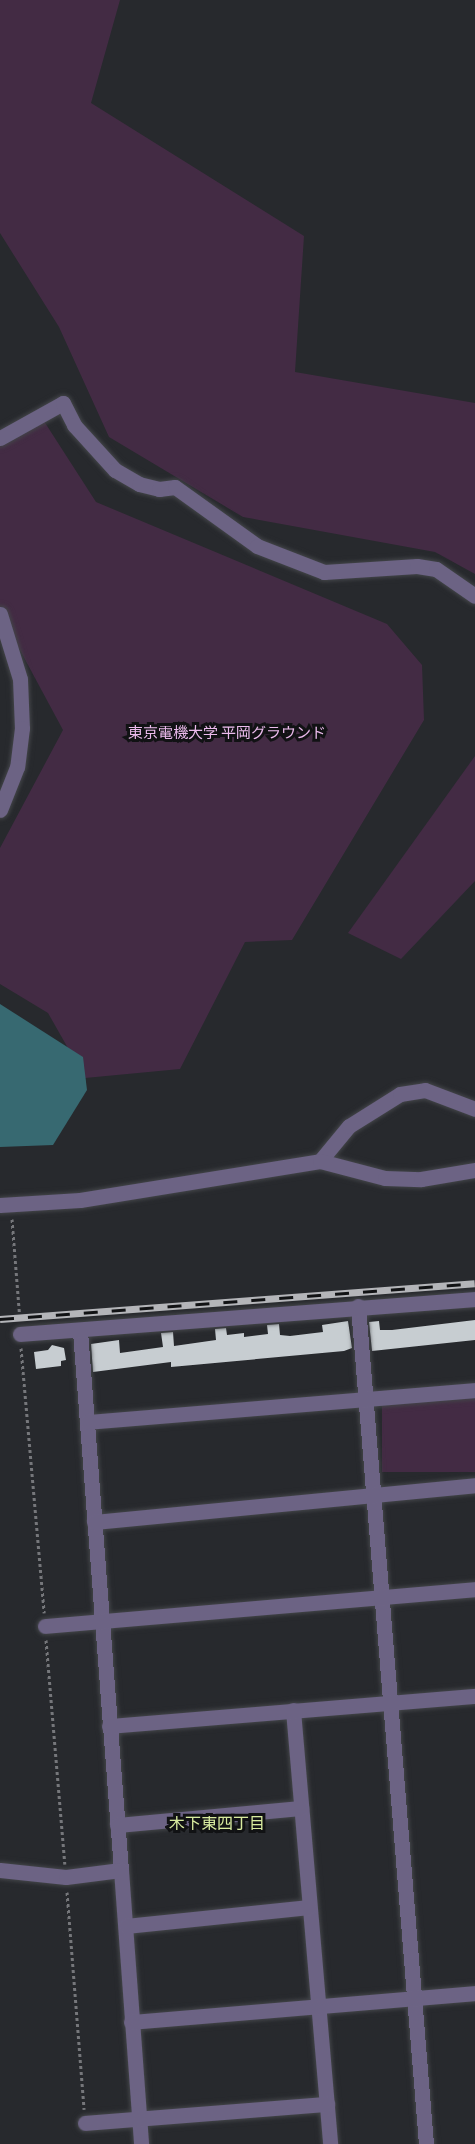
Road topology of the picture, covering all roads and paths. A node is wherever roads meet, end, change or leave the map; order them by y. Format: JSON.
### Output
{"nodes":[{"id":1,"x":0,"y":438,"type":"edge"},
{"id":2,"x":475,"y":596,"type":"edge"},
{"id":3,"x":0,"y":614,"type":"edge"},
{"id":4,"x":0,"y":810,"type":"edge"},
{"id":5,"x":475,"y":1110,"type":"edge"},
{"id":6,"x":320,"y":1161,"type":"junction"},
{"id":7,"x":475,"y":1170,"type":"edge"},
{"id":8,"x":6,"y":1205,"type":"edge"},
{"id":9,"x":475,"y":1299,"type":"edge"},
{"id":10,"x":357,"y":1306,"type":"junction"},
{"id":11,"x":80,"y":1331,"type":"junction"},
{"id":12,"x":20,"y":1334,"type":"junction"},
{"id":13,"x":475,"y":1390,"type":"edge"},
{"id":14,"x":365,"y":1399,"type":"junction"},
{"id":15,"x":87,"y":1422,"type":"junction"},
{"id":16,"x":475,"y":1485,"type":"edge"},
{"id":17,"x":373,"y":1494,"type":"junction"},
{"id":18,"x":94,"y":1522,"type":"junction"},
{"id":19,"x":475,"y":1589,"type":"edge"},
{"id":20,"x":381,"y":1596,"type":"junction"},
{"id":21,"x":101,"y":1621,"type":"junction"},
{"id":22,"x":45,"y":1626,"type":"junction"},
{"id":23,"x":475,"y":1696,"type":"edge"},
{"id":24,"x":390,"y":1704,"type":"junction"},
{"id":25,"x":292,"y":1710,"type":"junction"},
{"id":26,"x":109,"y":1726,"type":"junction"},
{"id":27,"x":301,"y":1808,"type":"junction"},
{"id":28,"x":117,"y":1825,"type":"junction"},
{"id":29,"x":0,"y":1870,"type":"edge"},
{"id":30,"x":121,"y":1870,"type":"junction"},
{"id":31,"x":66,"y":1877,"type":"junction"},
{"id":32,"x":309,"y":1907,"type":"junction"},
{"id":33,"x":126,"y":1926,"type":"junction"},
{"id":34,"x":475,"y":1993,"type":"edge"},
{"id":35,"x":414,"y":1997,"type":"junction"},
{"id":36,"x":318,"y":2006,"type":"junction"},
{"id":37,"x":131,"y":2022,"type":"junction"},
{"id":38,"x":327,"y":2104,"type":"junction"},
{"id":39,"x":139,"y":2118,"type":"junction"},
{"id":40,"x":85,"y":2123,"type":"joint"},
{"id":41,"x":141,"y":2144,"type":"edge"},
{"id":42,"x":330,"y":2144,"type":"edge"},
{"id":43,"x":426,"y":2144,"type":"edge"}],
"edges":[{"from":1,"to":2,"type":"street"},
{"from":3,"to":4,"type":"street"},
{"from":5,"to":6,"type":"street"},
{"from":6,"to":7,"type":"street"},
{"from":6,"to":8,"type":"street"},
{"from":8,"to":12,"type":"path"},
{"from":9,"to":10,"type":"street"},
{"from":10,"to":11,"type":"street"},
{"from":10,"to":14,"type":"street"},
{"from":11,"to":12,"type":"street"},
{"from":11,"to":15,"type":"street"},
{"from":12,"to":22,"type":"path"},
{"from":13,"to":14,"type":"street"},
{"from":14,"to":15,"type":"street"},
{"from":14,"to":17,"type":"street"},
{"from":15,"to":18,"type":"street"},
{"from":16,"to":17,"type":"street"},
{"from":17,"to":18,"type":"street"},
{"from":17,"to":20,"type":"street"},
{"from":18,"to":21,"type":"street"},
{"from":19,"to":20,"type":"street"},
{"from":20,"to":21,"type":"street"},
{"from":20,"to":24,"type":"street"},
{"from":21,"to":22,"type":"street"},
{"from":21,"to":26,"type":"street"},
{"from":22,"to":31,"type":"path"},
{"from":23,"to":24,"type":"street"},
{"from":24,"to":25,"type":"street"},
{"from":24,"to":35,"type":"street"},
{"from":25,"to":26,"type":"street"},
{"from":25,"to":27,"type":"street"},
{"from":26,"to":28,"type":"street"},
{"from":27,"to":28,"type":"street"},
{"from":27,"to":32,"type":"street"},
{"from":28,"to":30,"type":"street"},
{"from":29,"to":31,"type":"street"},
{"from":30,"to":31,"type":"street"},
{"from":30,"to":33,"type":"street"},
{"from":31,"to":40,"type":"path"},
{"from":32,"to":33,"type":"street"},
{"from":32,"to":36,"type":"street"},
{"from":33,"to":37,"type":"street"},
{"from":34,"to":35,"type":"street"},
{"from":35,"to":36,"type":"street"},
{"from":35,"to":43,"type":"street"},
{"from":36,"to":37,"type":"street"},
{"from":36,"to":38,"type":"street"},
{"from":37,"to":39,"type":"street"},
{"from":38,"to":39,"type":"street"},
{"from":38,"to":42,"type":"street"},
{"from":39,"to":40,"type":"street"},
{"from":39,"to":41,"type":"street"}]}
